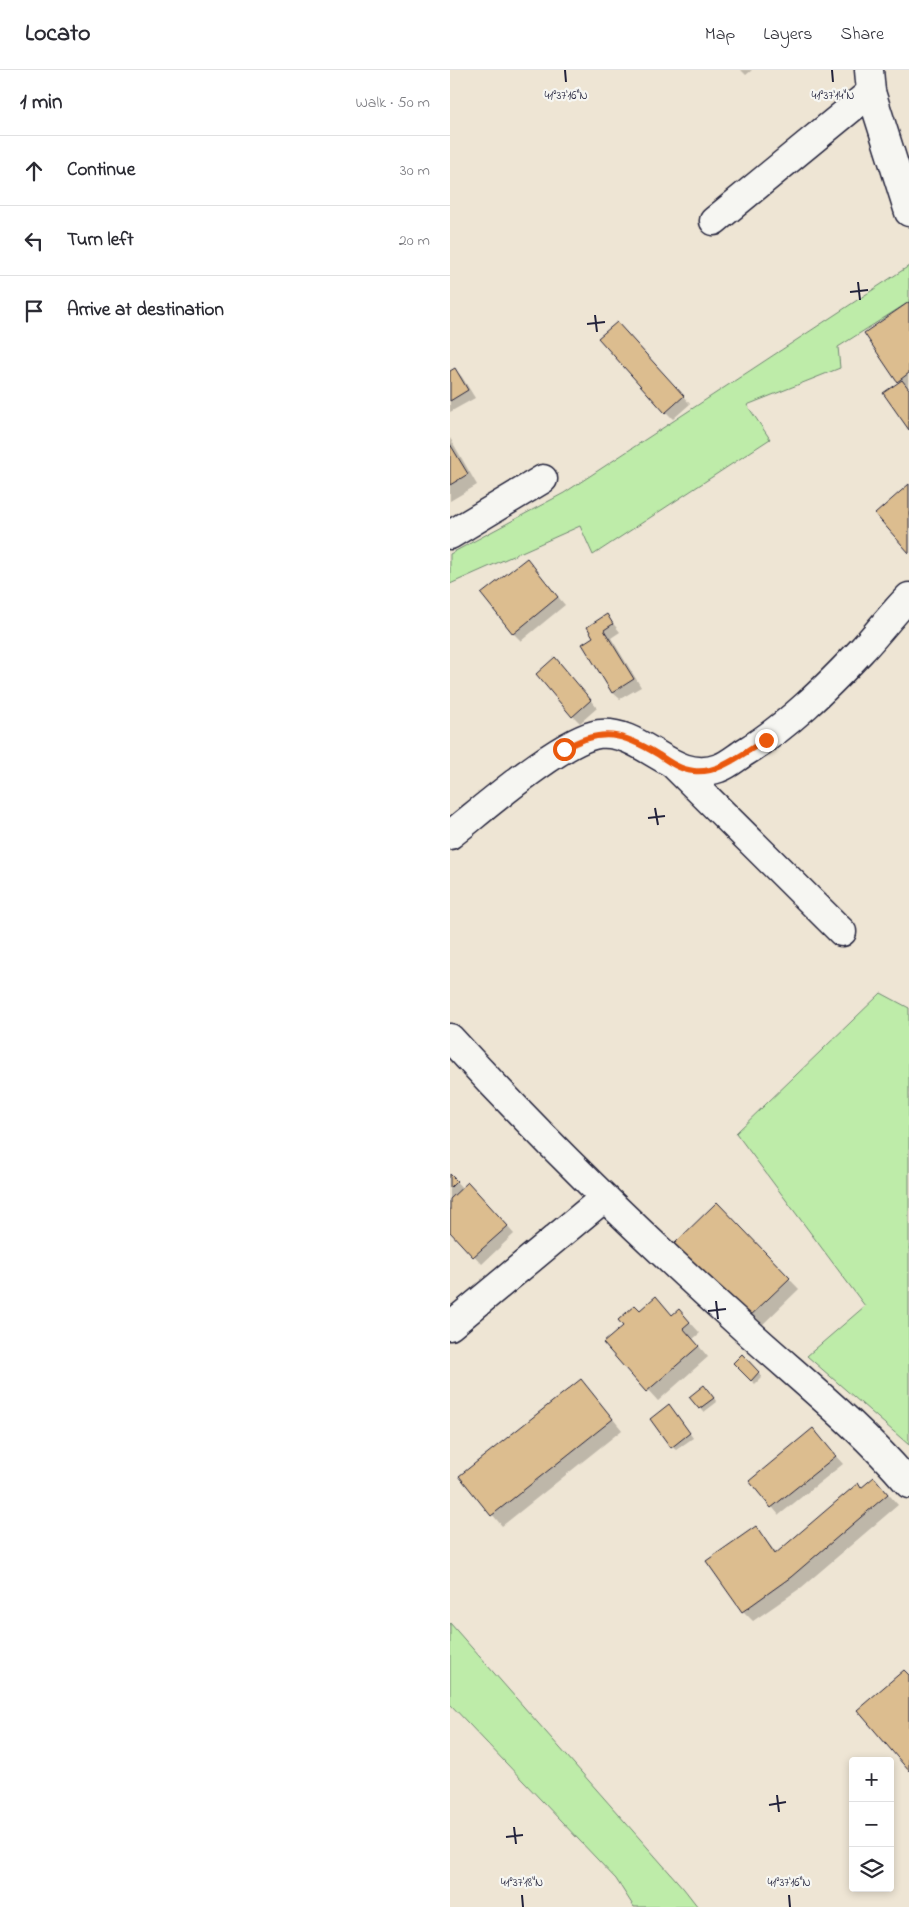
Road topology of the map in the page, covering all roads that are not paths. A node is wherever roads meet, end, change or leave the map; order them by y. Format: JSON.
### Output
{"nodes":[{"id":1,"x":870,"y":81,"type":"edge"},
{"id":2,"x":909,"y":212,"type":"edge"},
{"id":3,"x":714,"y":221,"type":"dead end"},
{"id":4,"x":543,"y":479,"type":"dead end"},
{"id":5,"x":450,"y":535,"type":"edge"},
{"id":6,"x":909,"y":597,"type":"edge"},
{"id":7,"x":674,"y":765,"type":"junction"},
{"id":8,"x":450,"y":836,"type":"edge"},
{"id":9,"x":842,"y":932,"type":"dead end"},
{"id":10,"x":450,"y":1038,"type":"edge"},
{"id":11,"x":604,"y":1198,"type":"junction"},
{"id":12,"x":450,"y":1326,"type":"edge"},
{"id":13,"x":909,"y":1484,"type":"edge"}],
"edges":[{"from":1,"to":2,"type":"street"},
{"from":1,"to":3,"type":"street"},
{"from":4,"to":5,"type":"street"},
{"from":6,"to":7,"type":"street"},
{"from":7,"to":8,"type":"street"},
{"from":7,"to":9,"type":"street"},
{"from":10,"to":11,"type":"street"},
{"from":11,"to":12,"type":"street"},
{"from":11,"to":13,"type":"street"}]}
